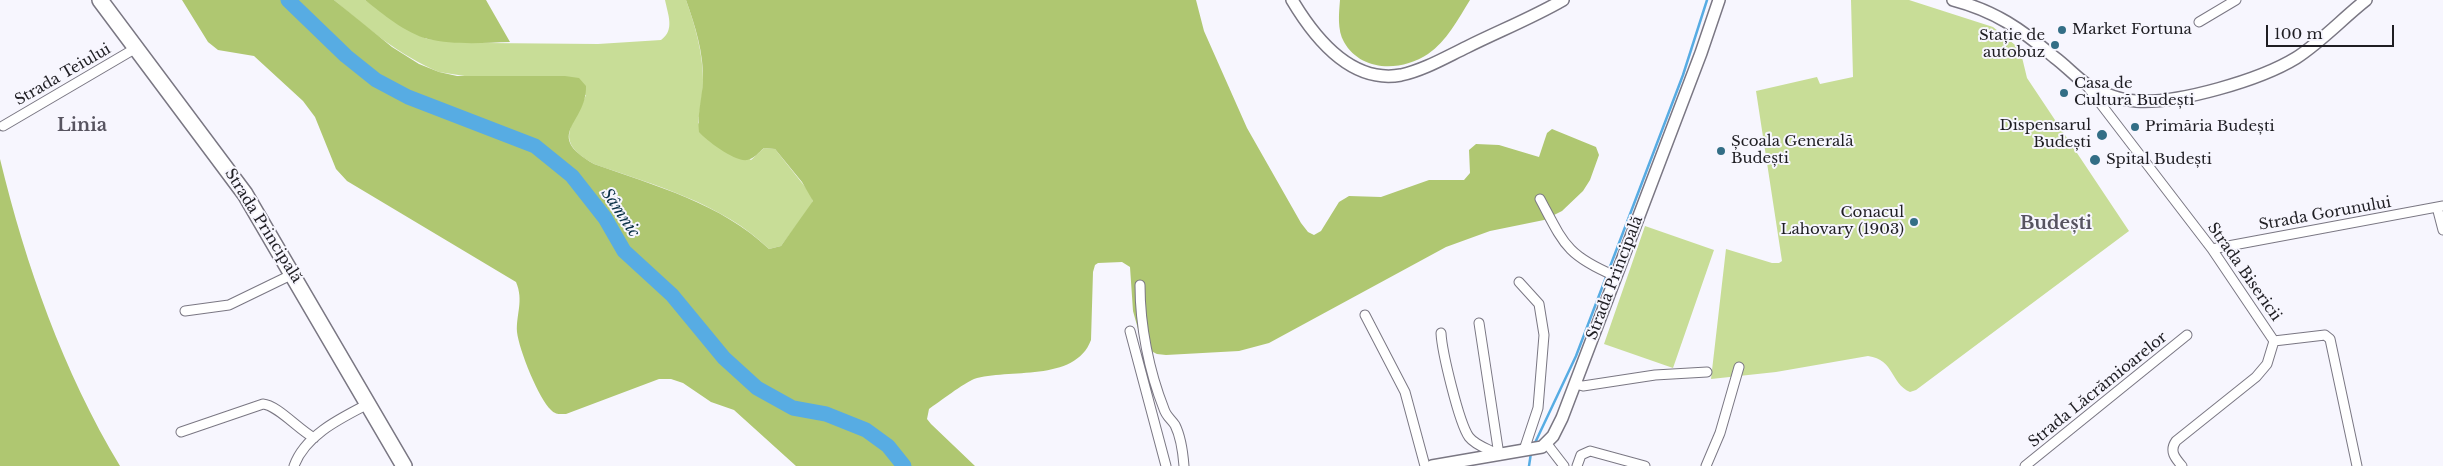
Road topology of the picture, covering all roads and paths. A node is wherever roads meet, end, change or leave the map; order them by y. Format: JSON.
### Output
{"nodes":[{"id":1,"x":100,"y":0,"type":"edge"},
{"id":2,"x":1292,"y":0,"type":"edge"},
{"id":3,"x":1563,"y":0,"type":"edge"},
{"id":4,"x":1719,"y":0,"type":"edge"},
{"id":5,"x":1953,"y":0,"type":"edge"},
{"id":6,"x":2236,"y":0,"type":"edge"},
{"id":7,"x":2366,"y":0,"type":"edge"},
{"id":8,"x":2199,"y":22,"type":"dead end"},
{"id":9,"x":136,"y":48,"type":"junction"},
{"id":10,"x":2084,"y":82,"type":"junction"},
{"id":11,"x":3,"y":126,"type":"dead end"},
{"id":12,"x":1540,"y":199,"type":"dead end"},
{"id":13,"x":2440,"y":207,"type":"edge"},
{"id":14,"x":2443,"y":230,"type":"edge"},
{"id":15,"x":2212,"y":249,"type":"junction"},
{"id":16,"x":293,"y":274,"type":"junction"},
{"id":17,"x":1614,"y":276,"type":"junction"},
{"id":18,"x":1519,"y":282,"type":"dead end"},
{"id":19,"x":1140,"y":285,"type":"dead end"},
{"id":20,"x":185,"y":311,"type":"dead end"},
{"id":21,"x":1365,"y":315,"type":"dead end"},
{"id":22,"x":1479,"y":323,"type":"dead end"},
{"id":23,"x":1130,"y":331,"type":"dead end"},
{"id":24,"x":1441,"y":333,"type":"dead end"},
{"id":25,"x":2187,"y":335,"type":"dead end"},
{"id":26,"x":2274,"y":342,"type":"junction"},
{"id":27,"x":1739,"y":367,"type":"dead end"},
{"id":28,"x":1707,"y":372,"type":"dead end"},
{"id":29,"x":1579,"y":385,"type":"junction"},
{"id":30,"x":368,"y":404,"type":"junction"},
{"id":31,"x":181,"y":432,"type":"dead end"},
{"id":32,"x":314,"y":438,"type":"junction"},
{"id":33,"x":1545,"y":445,"type":"junction"},
{"id":34,"x":1525,"y":450,"type":"junction"},
{"id":35,"x":1498,"y":455,"type":"junction"},
{"id":36,"x":294,"y":466,"type":"edge"},
{"id":37,"x":404,"y":466,"type":"edge"},
{"id":38,"x":1166,"y":466,"type":"edge"},
{"id":39,"x":1184,"y":466,"type":"edge"},
{"id":40,"x":1425,"y":466,"type":"edge"},
{"id":41,"x":1432,"y":466,"type":"edge"},
{"id":42,"x":1564,"y":466,"type":"edge"},
{"id":43,"x":1577,"y":466,"type":"edge"},
{"id":44,"x":1645,"y":466,"type":"edge"},
{"id":45,"x":1706,"y":466,"type":"edge"},
{"id":46,"x":2025,"y":466,"type":"edge"},
{"id":47,"x":2182,"y":466,"type":"edge"},
{"id":48,"x":2357,"y":466,"type":"edge"}],
"edges":[{"from":1,"to":9,"type":"highway","name":"Strada Principală"},
{"from":2,"to":3,"type":"main road"},
{"from":4,"to":17,"type":"main road","name":"Strada Principală"},
{"from":5,"to":10,"type":"main road"},
{"from":6,"to":8,"type":"street"},
{"from":7,"to":10,"type":"main road"},
{"from":9,"to":11,"type":"street","name":"Strada Teiului"},
{"from":9,"to":16,"type":"highway","name":"Strada Principală"},
{"from":10,"to":15,"type":"street","name":"Strada Bisericii"},
{"from":12,"to":17,"type":"street"},
{"from":13,"to":14,"type":"street"},
{"from":13,"to":15,"type":"street","name":"Strada Gorunului"},
{"from":15,"to":26,"type":"street","name":"Strada Bisericii"},
{"from":16,"to":20,"type":"street"},
{"from":16,"to":30,"type":"highway","name":"Strada Principală"},
{"from":17,"to":29,"type":"main road","name":"Strada Principală"},
{"from":18,"to":34,"type":"street"},
{"from":19,"to":39,"type":"street"},
{"from":21,"to":40,"type":"street"},
{"from":22,"to":35,"type":"street"},
{"from":23,"to":38,"type":"street"},
{"from":24,"to":35,"type":"street"},
{"from":25,"to":46,"type":"street","name":"Strada Lăcrămioarelor"},
{"from":26,"to":47,"type":"street","name":"Strada Bisericii"},
{"from":26,"to":48,"type":"street"},
{"from":27,"to":45,"type":"street"},
{"from":28,"to":29,"type":"street"},
{"from":29,"to":33,"type":"main road","name":"Strada Principală"},
{"from":30,"to":32,"type":"street"},
{"from":30,"to":37,"type":"highway","name":"Strada Principală"},
{"from":31,"to":32,"type":"street"},
{"from":32,"to":36,"type":"street"},
{"from":33,"to":34,"type":"main road"},
{"from":33,"to":42,"type":"street"},
{"from":34,"to":35,"type":"main road"},
{"from":35,"to":41,"type":"main road"},
{"from":43,"to":44,"type":"street"}]}
